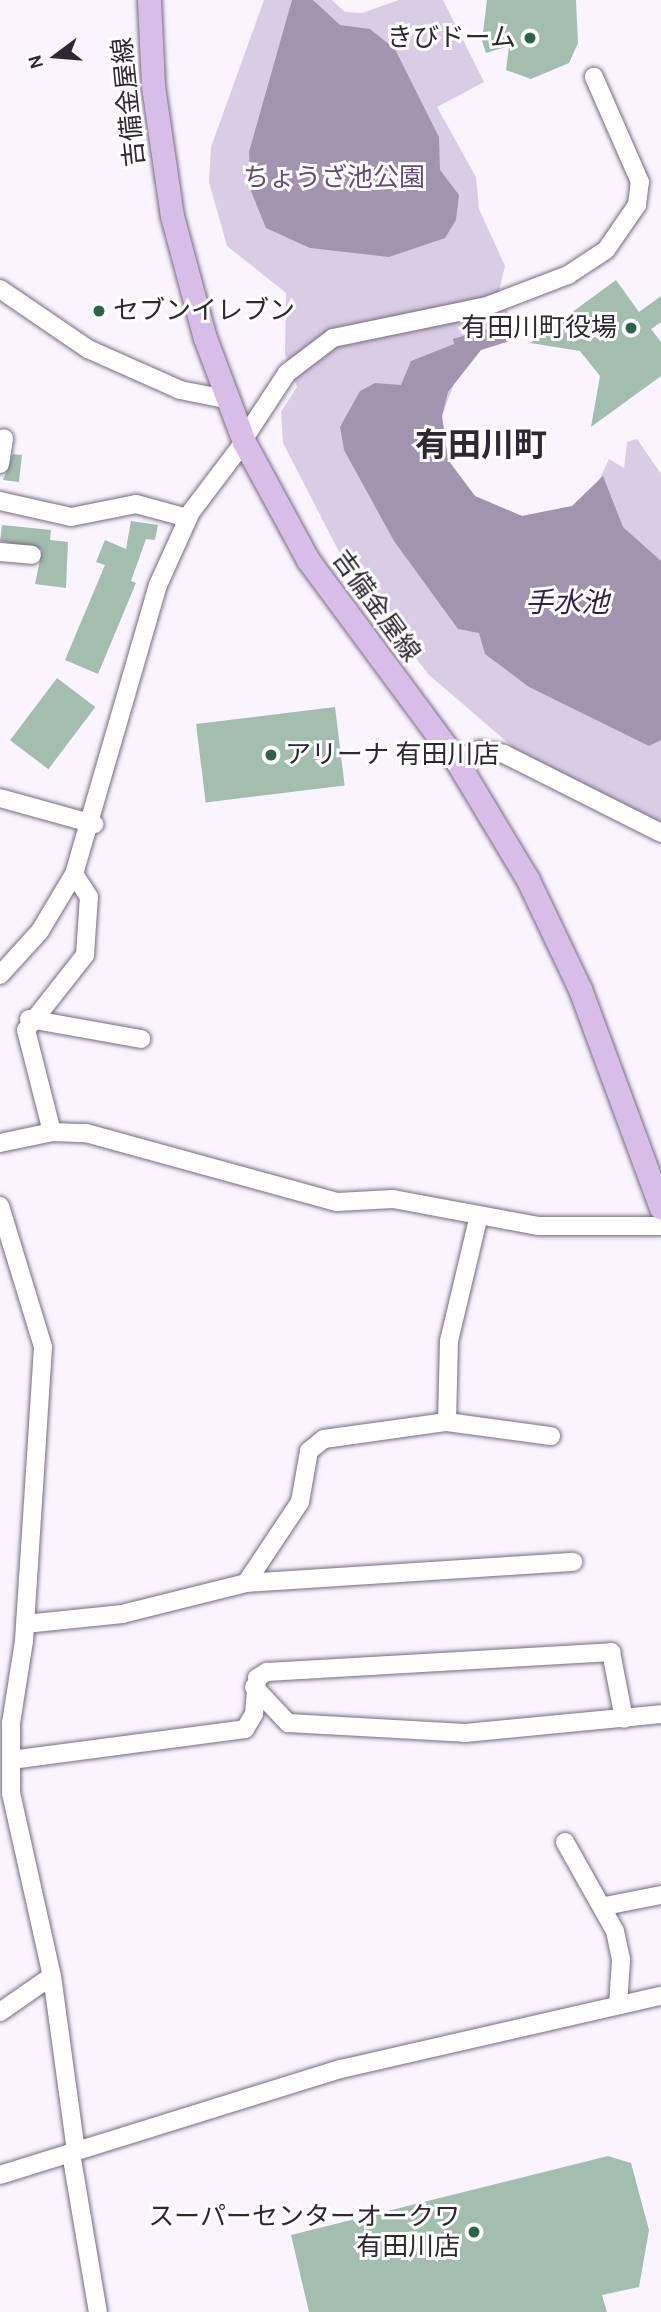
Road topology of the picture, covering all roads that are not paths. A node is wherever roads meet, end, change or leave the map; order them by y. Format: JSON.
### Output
{"nodes":[{"id":1,"x":149,"y":0,"type":"edge"},
{"id":2,"x":594,"y":77,"type":"dead end"},
{"id":3,"x":0,"y":289,"type":"edge"},
{"id":4,"x":226,"y":398,"type":"junction"},
{"id":5,"x":4,"y":438,"type":"dead end"},
{"id":6,"x":244,"y":441,"type":"junction"},
{"id":7,"x":0,"y":464,"type":"edge"},
{"id":8,"x":0,"y":501,"type":"edge"},
{"id":9,"x":188,"y":517,"type":"junction"},
{"id":10,"x":0,"y":552,"type":"edge"},
{"id":11,"x":32,"y":555,"type":"dead end"},
{"id":12,"x":456,"y":760,"type":"junction"},
{"id":13,"x":0,"y":798,"type":"edge"},
{"id":14,"x":94,"y":824,"type":"junction"},
{"id":15,"x":661,"y":833,"type":"edge"},
{"id":16,"x":74,"y":874,"type":"junction"},
{"id":17,"x":0,"y":975,"type":"edge"},
{"id":18,"x":29,"y":1019,"type":"junction"},
{"id":19,"x":141,"y":1039,"type":"dead end"},
{"id":20,"x":52,"y":1132,"type":"junction"},
{"id":21,"x":0,"y":1143,"type":"edge"},
{"id":22,"x":0,"y":1206,"type":"edge"},
{"id":23,"x":661,"y":1208,"type":"edge"},
{"id":24,"x":478,"y":1219,"type":"junction"},
{"id":25,"x":661,"y":1227,"type":"edge"},
{"id":26,"x":8,"y":1258,"type":"edge"},
{"id":27,"x":447,"y":1422,"type":"junction"},
{"id":28,"x":551,"y":1436,"type":"dead end"},
{"id":29,"x":573,"y":1562,"type":"dead end"},
{"id":30,"x":246,"y":1583,"type":"junction"},
{"id":31,"x":25,"y":1624,"type":"junction"},
{"id":32,"x":254,"y":1688,"type":"junction"},
{"id":33,"x":661,"y":1714,"type":"edge"},
{"id":34,"x":624,"y":1719,"type":"junction"},
{"id":35,"x":11,"y":1760,"type":"junction"},
{"id":36,"x":7,"y":1811,"type":"edge"},
{"id":37,"x":565,"y":1842,"type":"dead end"},
{"id":38,"x":661,"y":1895,"type":"edge"},
{"id":39,"x":605,"y":1906,"type":"junction"},
{"id":40,"x":52,"y":1976,"type":"junction"},
{"id":41,"x":661,"y":1996,"type":"edge"},
{"id":42,"x":618,"y":2005,"type":"junction"},
{"id":43,"x":0,"y":2012,"type":"edge"},
{"id":44,"x":74,"y":2152,"type":"junction"},
{"id":45,"x":0,"y":2175,"type":"edge"},
{"id":46,"x":99,"y":2312,"type":"edge"}],
"edges":[{"from":1,"to":4,"type":"main road","name":"吉備金屋線"},
{"from":2,"to":6,"type":"street"},
{"from":3,"to":4,"type":"street"},
{"from":4,"to":6,"type":"main road","name":"吉備金屋線"},
{"from":5,"to":7,"type":"street"},
{"from":6,"to":9,"type":"street"},
{"from":6,"to":12,"type":"main road","name":"吉備金屋線"},
{"from":8,"to":9,"type":"street"},
{"from":9,"to":14,"type":"street"},
{"from":10,"to":11,"type":"street"},
{"from":12,"to":15,"type":"street"},
{"from":12,"to":23,"type":"main road","name":"吉備金屋線"},
{"from":13,"to":14,"type":"street"},
{"from":14,"to":16,"type":"street"},
{"from":16,"to":17,"type":"street"},
{"from":16,"to":18,"type":"street"},
{"from":18,"to":19,"type":"street"},
{"from":18,"to":20,"type":"street"},
{"from":20,"to":21,"type":"street"},
{"from":20,"to":24,"type":"street"},
{"from":22,"to":26,"type":"street"},
{"from":24,"to":25,"type":"street"},
{"from":24,"to":27,"type":"street"},
{"from":26,"to":31,"type":"street"},
{"from":27,"to":28,"type":"street"},
{"from":27,"to":30,"type":"street"},
{"from":29,"to":30,"type":"street"},
{"from":30,"to":31,"type":"street"},
{"from":31,"to":35,"type":"street"},
{"from":32,"to":34,"type":"street"},
{"from":32,"to":34,"type":"street"},
{"from":32,"to":35,"type":"street"},
{"from":33,"to":34,"type":"street"},
{"from":35,"to":36,"type":"street"},
{"from":36,"to":40,"type":"street"},
{"from":37,"to":39,"type":"street"},
{"from":38,"to":39,"type":"street"},
{"from":39,"to":42,"type":"street"},
{"from":40,"to":43,"type":"street"},
{"from":40,"to":44,"type":"street"},
{"from":41,"to":42,"type":"street"},
{"from":42,"to":44,"type":"street"},
{"from":44,"to":45,"type":"street"},
{"from":44,"to":46,"type":"street"}]}
